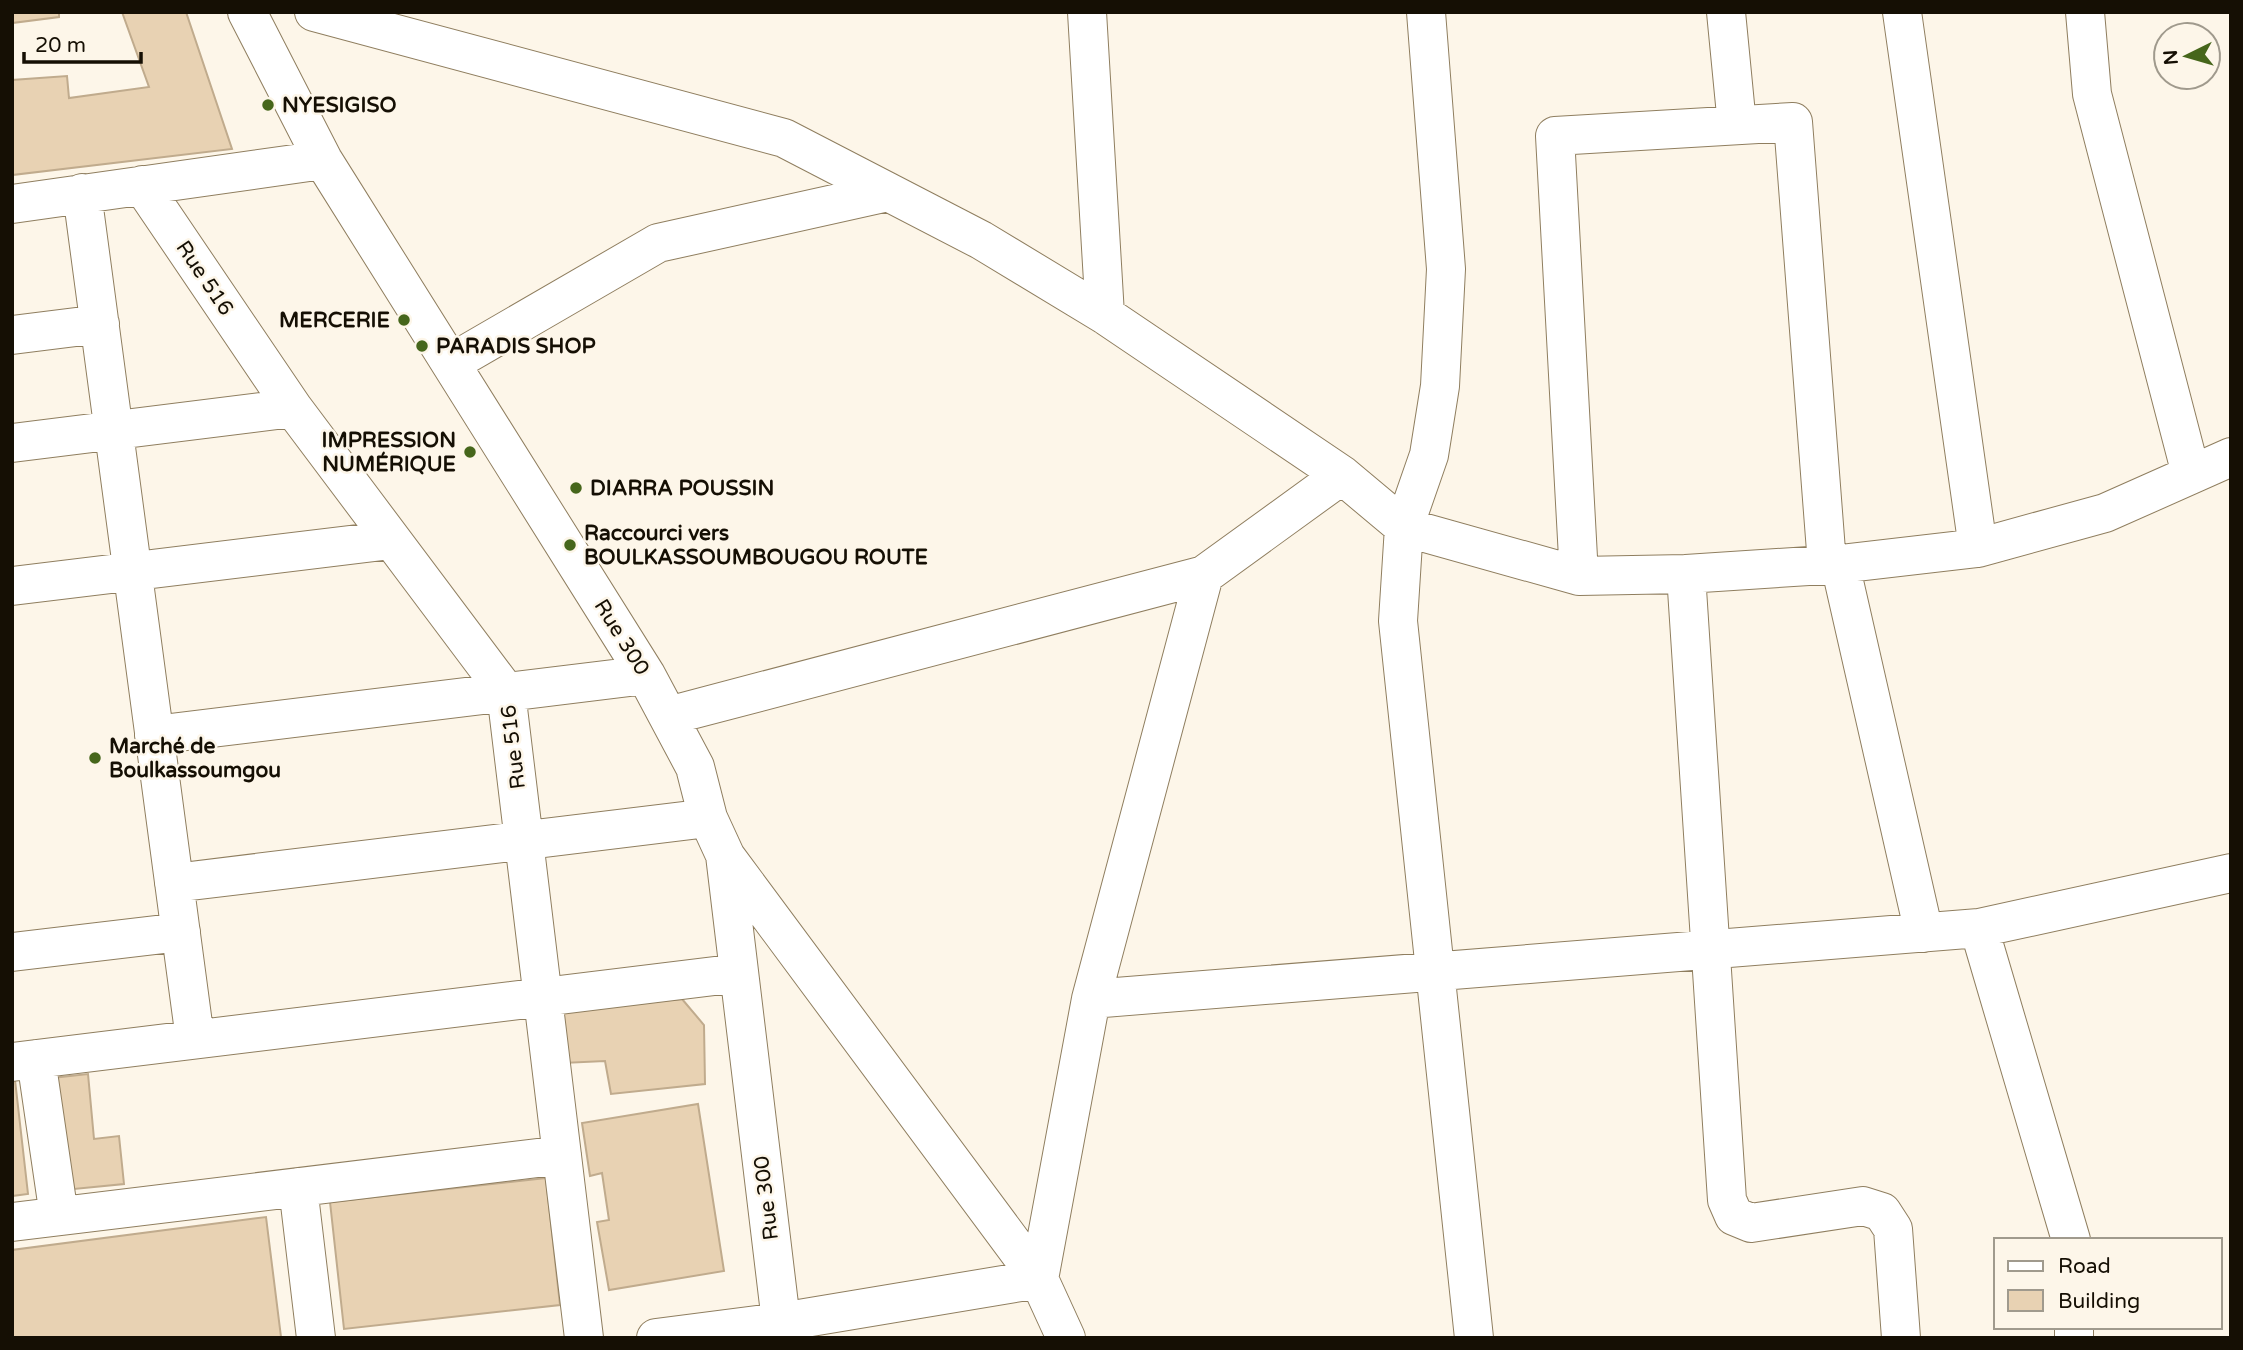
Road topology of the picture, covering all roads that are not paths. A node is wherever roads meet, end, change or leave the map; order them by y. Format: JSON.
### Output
{"nodes":[{"id":1,"x":247,"y":12,"type":"edge"},
{"id":2,"x":314,"y":12,"type":"edge"},
{"id":3,"x":1087,"y":12,"type":"edge"},
{"id":4,"x":1426,"y":12,"type":"edge"},
{"id":5,"x":1727,"y":12,"type":"edge"},
{"id":6,"x":1902,"y":12,"type":"edge"},
{"id":7,"x":2085,"y":12,"type":"edge"},
{"id":8,"x":1737,"y":125,"type":"junction"},
{"id":9,"x":323,"y":160,"type":"junction"},
{"id":10,"x":142,"y":185,"type":"junction"},
{"id":11,"x":888,"y":192,"type":"junction"},
{"id":12,"x":82,"y":194,"type":"junction"},
{"id":13,"x":12,"y":204,"type":"edge"},
{"id":14,"x":1105,"y":315,"type":"junction"},
{"id":15,"x":100,"y":324,"type":"junction"},
{"id":16,"x":12,"y":335,"type":"edge"},
{"id":17,"x":451,"y":363,"type":"junction"},
{"id":18,"x":293,"y":408,"type":"junction"},
{"id":19,"x":113,"y":430,"type":"junction"},
{"id":20,"x":12,"y":443,"type":"edge"},
{"id":21,"x":2219,"y":469,"type":"edge"},
{"id":22,"x":1342,"y":475,"type":"junction"},
{"id":23,"x":1404,"y":527,"type":"junction"},
{"id":24,"x":391,"y":540,"type":"junction"},
{"id":25,"x":1978,"y":548,"type":"junction"},
{"id":26,"x":1833,"y":564,"type":"junction"},
{"id":27,"x":132,"y":571,"type":"junction"},
{"id":28,"x":1204,"y":575,"type":"junction"},
{"id":29,"x":1686,"y":575,"type":"junction"},
{"id":30,"x":1579,"y":576,"type":"junction"},
{"id":31,"x":12,"y":586,"type":"edge"},
{"id":32,"x":646,"y":675,"type":"junction"},
{"id":33,"x":506,"y":692,"type":"junction"},
{"id":34,"x":668,"y":716,"type":"junction"},
{"id":35,"x":154,"y":735,"type":"junction"},
{"id":36,"x":708,"y":818,"type":"junction"},
{"id":37,"x":524,"y":840,"type":"junction"},
{"id":38,"x":724,"y":855,"type":"junction"},
{"id":39,"x":2231,"y":873,"type":"edge"},
{"id":40,"x":174,"y":883,"type":"junction"},
{"id":41,"x":1979,"y":928,"type":"junction"},
{"id":42,"x":181,"y":932,"type":"junction"},
{"id":43,"x":1924,"y":933,"type":"junction"},
{"id":44,"x":12,"y":951,"type":"edge"},
{"id":45,"x":1710,"y":951,"type":"junction"},
{"id":46,"x":739,"y":973,"type":"junction"},
{"id":47,"x":1435,"y":973,"type":"junction"},
{"id":48,"x":543,"y":997,"type":"junction"},
{"id":49,"x":1091,"y":999,"type":"junction"},
{"id":50,"x":195,"y":1039,"type":"junction"},
{"id":51,"x":24,"y":1060,"type":"edge"},
{"id":52,"x":562,"y":1155,"type":"junction"},
{"id":53,"x":298,"y":1187,"type":"junction"},
{"id":54,"x":59,"y":1216,"type":"junction"},
{"id":55,"x":12,"y":1222,"type":"edge"},
{"id":56,"x":2070,"y":1238,"type":"edge"},
{"id":57,"x":1039,"y":1279,"type":"junction"},
{"id":58,"x":782,"y":1330,"type":"edge"},
{"id":59,"x":316,"y":1338,"type":"edge"},
{"id":60,"x":584,"y":1338,"type":"edge"},
{"id":61,"x":656,"y":1338,"type":"edge"},
{"id":62,"x":1066,"y":1338,"type":"edge"},
{"id":63,"x":1474,"y":1338,"type":"edge"},
{"id":64,"x":1901,"y":1338,"type":"edge"}],
"edges":[{"from":1,"to":9,"type":"street","name":"Rue 300"},
{"from":2,"to":11,"type":"street"},
{"from":3,"to":14,"type":"street"},
{"from":4,"to":23,"type":"street"},
{"from":5,"to":8,"type":"street"},
{"from":6,"to":25,"type":"street"},
{"from":7,"to":21,"type":"street"},
{"from":8,"to":26,"type":"street"},
{"from":8,"to":30,"type":"street"},
{"from":9,"to":10,"type":"street"},
{"from":9,"to":17,"type":"street","name":"Rue 300"},
{"from":10,"to":12,"type":"street"},
{"from":10,"to":18,"type":"street","name":"Rue 516"},
{"from":11,"to":14,"type":"street"},
{"from":11,"to":17,"type":"street"},
{"from":12,"to":13,"type":"street"},
{"from":12,"to":15,"type":"street"},
{"from":14,"to":22,"type":"street"},
{"from":15,"to":16,"type":"street"},
{"from":15,"to":19,"type":"street"},
{"from":17,"to":32,"type":"street","name":"Rue 300"},
{"from":18,"to":19,"type":"street"},
{"from":18,"to":24,"type":"street","name":"Rue 516"},
{"from":19,"to":20,"type":"street"},
{"from":19,"to":27,"type":"street"},
{"from":21,"to":25,"type":"street"},
{"from":22,"to":23,"type":"street"},
{"from":22,"to":28,"type":"street"},
{"from":23,"to":30,"type":"street"},
{"from":23,"to":47,"type":"street"},
{"from":24,"to":27,"type":"street"},
{"from":24,"to":33,"type":"street","name":"Rue 516"},
{"from":25,"to":26,"type":"street"},
{"from":26,"to":29,"type":"street"},
{"from":26,"to":43,"type":"street"},
{"from":27,"to":31,"type":"street"},
{"from":27,"to":35,"type":"street"},
{"from":28,"to":34,"type":"street"},
{"from":28,"to":49,"type":"street"},
{"from":29,"to":30,"type":"street"},
{"from":29,"to":45,"type":"street"},
{"from":32,"to":33,"type":"street"},
{"from":32,"to":34,"type":"street","name":"Rue 300"},
{"from":33,"to":35,"type":"street"},
{"from":33,"to":37,"type":"street","name":"Rue 516"},
{"from":34,"to":36,"type":"street","name":"Rue 300"},
{"from":35,"to":40,"type":"street"},
{"from":36,"to":37,"type":"street"},
{"from":36,"to":38,"type":"street","name":"Rue 300"},
{"from":37,"to":40,"type":"street"},
{"from":37,"to":48,"type":"street","name":"Rue 516"},
{"from":38,"to":46,"type":"street","name":"Rue 300"},
{"from":38,"to":57,"type":"street"},
{"from":39,"to":41,"type":"street"},
{"from":40,"to":42,"type":"street"},
{"from":41,"to":43,"type":"street"},
{"from":41,"to":56,"type":"street"},
{"from":42,"to":44,"type":"street"},
{"from":42,"to":50,"type":"street"},
{"from":43,"to":45,"type":"street"},
{"from":45,"to":47,"type":"street"},
{"from":45,"to":64,"type":"street"},
{"from":46,"to":48,"type":"street"},
{"from":46,"to":58,"type":"street","name":"Rue 300"},
{"from":47,"to":49,"type":"street"},
{"from":47,"to":63,"type":"street"},
{"from":48,"to":50,"type":"street"},
{"from":48,"to":52,"type":"street","name":"Rue 516"},
{"from":49,"to":57,"type":"street"},
{"from":50,"to":51,"type":"street"},
{"from":51,"to":54,"type":"street"},
{"from":52,"to":53,"type":"street"},
{"from":52,"to":60,"type":"street","name":"Rue 516"},
{"from":53,"to":54,"type":"street"},
{"from":53,"to":59,"type":"street"},
{"from":54,"to":55,"type":"street"},
{"from":57,"to":58,"type":"street"},
{"from":57,"to":62,"type":"street"},
{"from":58,"to":61,"type":"street"}]}
